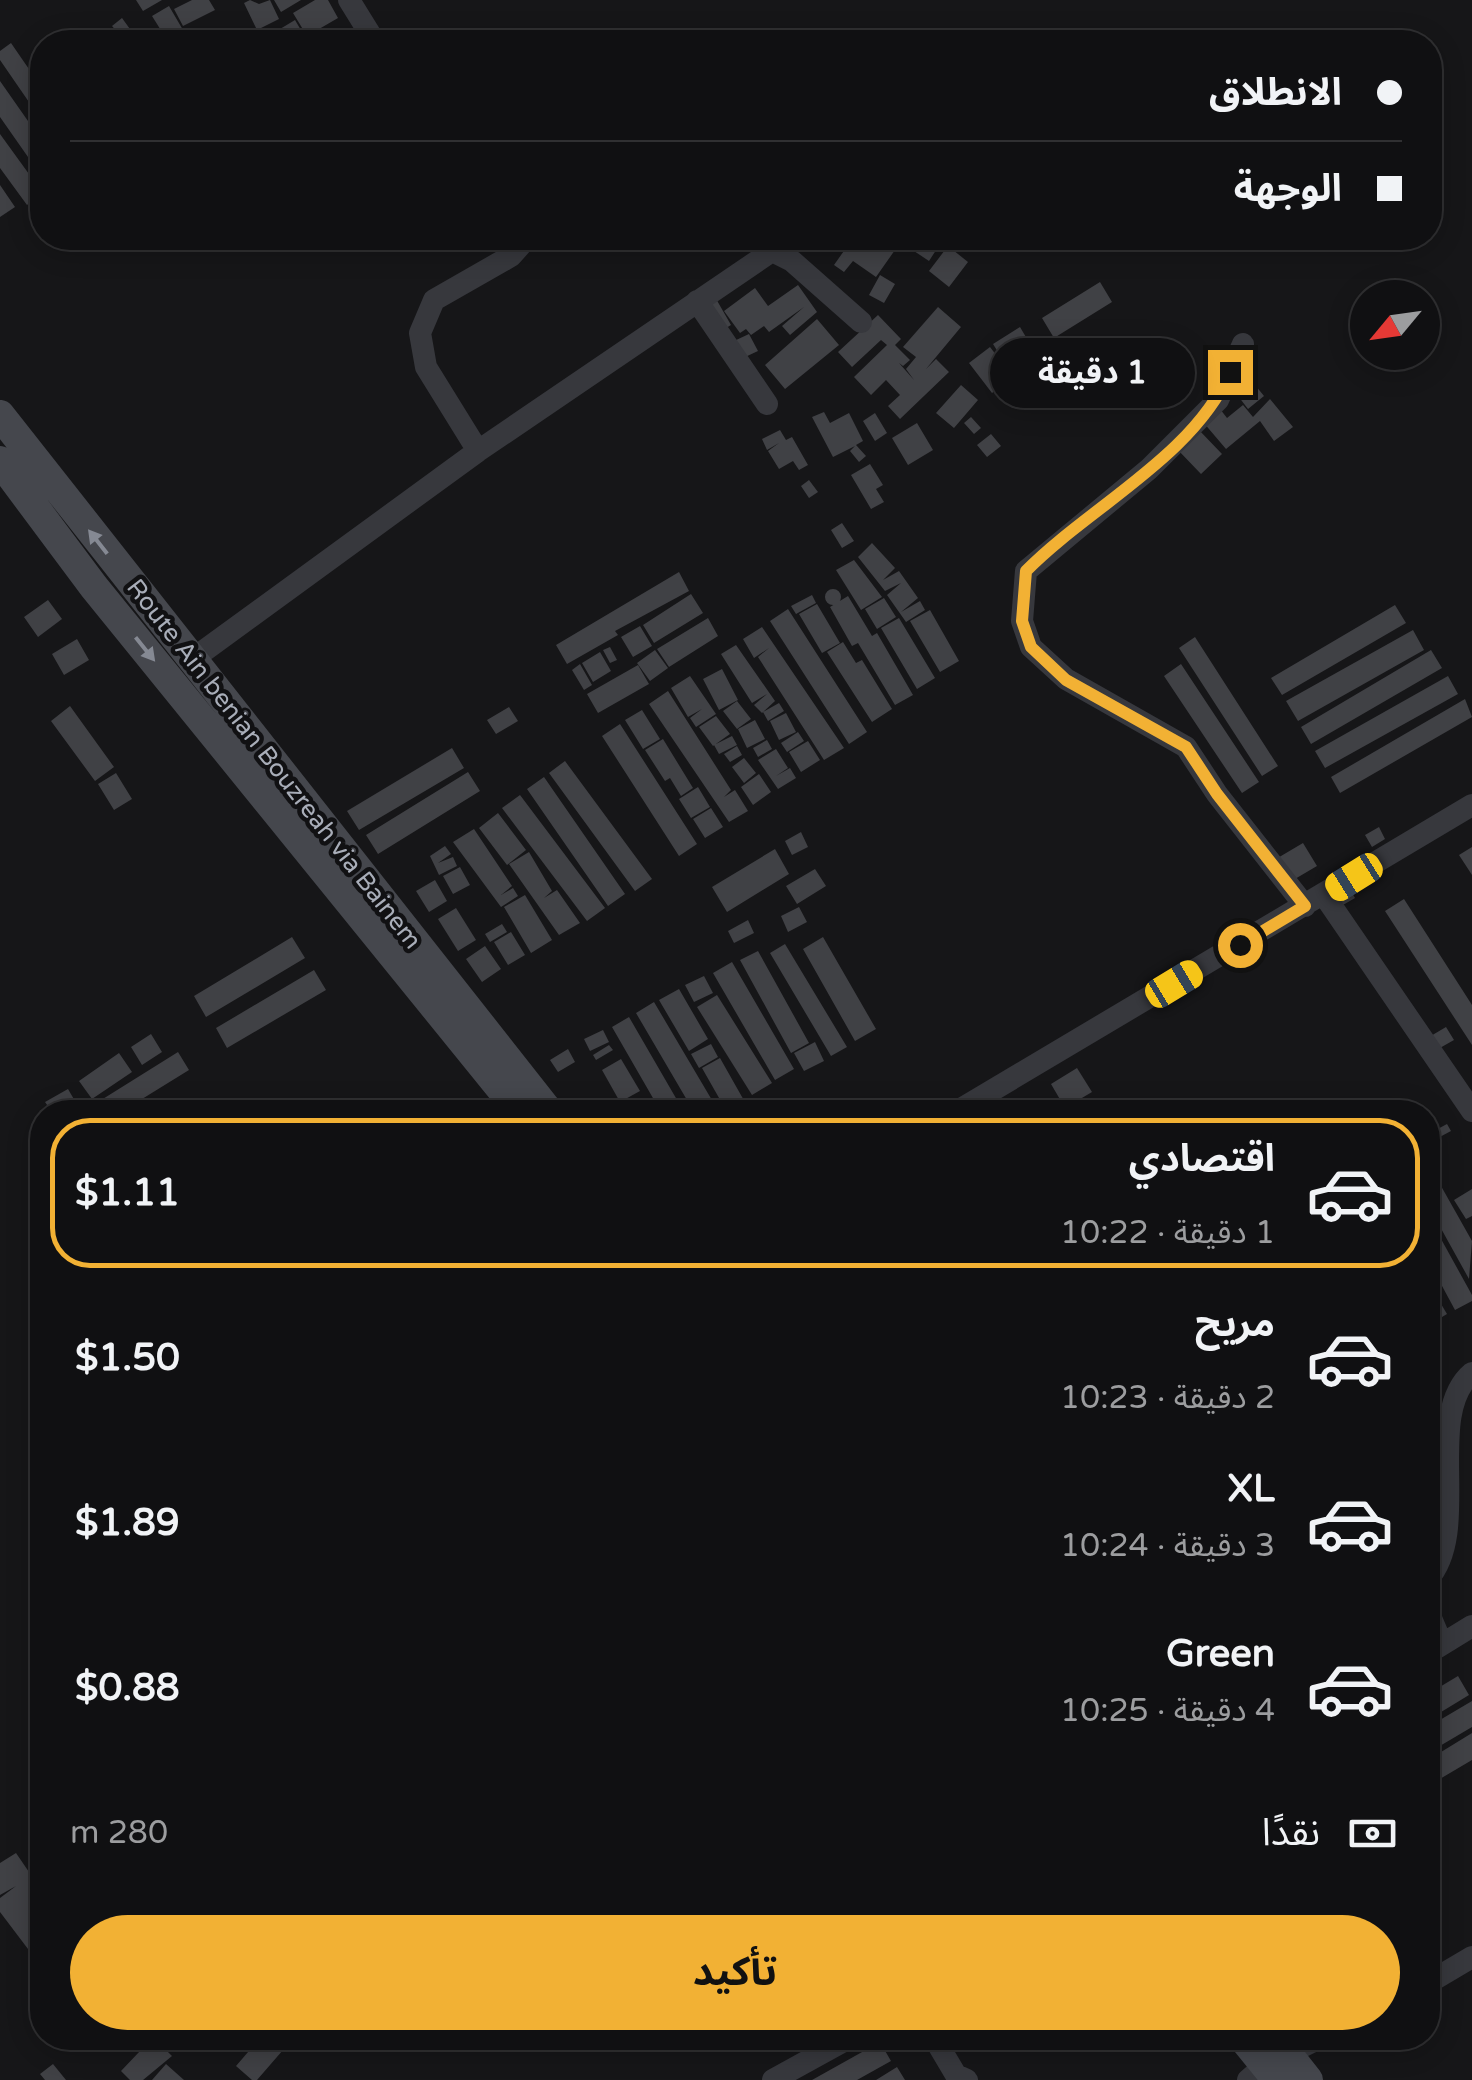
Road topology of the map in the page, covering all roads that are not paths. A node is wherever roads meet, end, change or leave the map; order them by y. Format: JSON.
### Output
{"nodes":[{"id":1,"x":349,"y":0,"type":"edge"},
{"id":2,"x":368,"y":30,"type":"edge"},
{"id":3,"x":516,"y":250,"type":"edge"},
{"id":4,"x":697,"y":302,"type":"junction"},
{"id":5,"x":861,"y":322,"type":"dead end"},
{"id":6,"x":1243,"y":344,"type":"dead end"},
{"id":7,"x":766,"y":404,"type":"dead end"},
{"id":8,"x":0,"y":415,"type":"edge"},
{"id":9,"x":478,"y":450,"type":"junction"},
{"id":10,"x":0,"y":461,"type":"edge"},
{"id":11,"x":190,"y":661,"type":"junction"},
{"id":12,"x":1472,"y":805,"type":"edge"},
{"id":13,"x":1315,"y":901,"type":"junction"},
{"id":14,"x":510,"y":1100,"type":"edge"},
{"id":15,"x":539,"y":1100,"type":"edge"},
{"id":16,"x":976,"y":1100,"type":"edge"},
{"id":17,"x":1472,"y":1111,"type":"edge"},
{"id":18,"x":1472,"y":1373,"type":"edge"},
{"id":19,"x":1440,"y":1564,"type":"edge"},
{"id":20,"x":1472,"y":1626,"type":"edge"},
{"id":21,"x":1440,"y":1645,"type":"edge"},
{"id":22,"x":1472,"y":1957,"type":"edge"},
{"id":23,"x":1440,"y":1976,"type":"edge"},
{"id":24,"x":827,"y":2050,"type":"edge"},
{"id":25,"x":941,"y":2050,"type":"edge"},
{"id":26,"x":1296,"y":2050,"type":"edge"},
{"id":27,"x":1270,"y":2063,"type":"edge"},
{"id":28,"x":773,"y":2080,"type":"edge"},
{"id":29,"x":967,"y":2080,"type":"edge"},
{"id":30,"x":1308,"y":2080,"type":"edge"}],
"edges":[{"from":1,"to":2,"type":"street"},
{"from":3,"to":9,"type":"street"},
{"from":4,"to":5,"type":"street"},
{"from":4,"to":7,"type":"street"},
{"from":4,"to":9,"type":"street"},
{"from":6,"to":13,"type":"street"},
{"from":11,"to":8,"type":"main road","name":"Route Ain benian Bouzreah via Bainem","one_way":true},
{"from":9,"to":11,"type":"street"},
{"from":10,"to":14,"type":"main road","name":"Route Ain benian Bouzreah via Bainem","one_way":true},
{"from":11,"to":15,"type":"main road","name":"Route Ain benian Bouzreah via Bainem"},
{"from":12,"to":13,"type":"street"},
{"from":13,"to":16,"type":"street"},
{"from":13,"to":17,"type":"street"},
{"from":18,"to":19,"type":"street"},
{"from":20,"to":21,"type":"street"},
{"from":22,"to":23,"type":"street"},
{"from":24,"to":28,"type":"street"},
{"from":25,"to":29,"type":"street"},
{"from":26,"to":27,"type":"street"},
{"from":27,"to":30,"type":"main road"}]}
